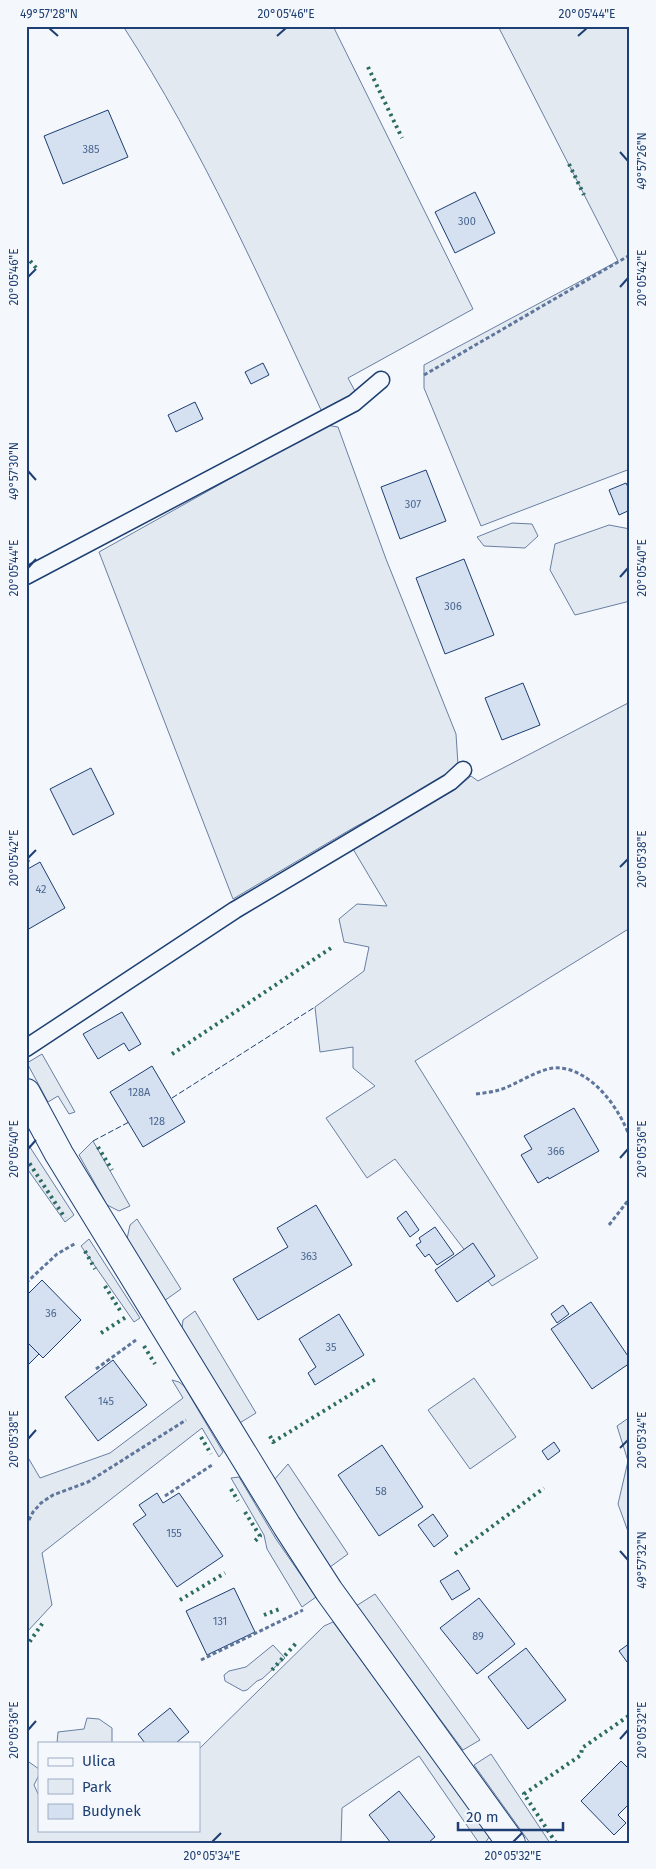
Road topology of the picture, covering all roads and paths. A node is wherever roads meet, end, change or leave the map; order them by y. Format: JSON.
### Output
{"nodes":[{"id":1,"x":630,"y":256,"type":"edge"},
{"id":2,"x":424,"y":375,"type":"dead end"},
{"id":3,"x":382,"y":380,"type":"dead end"},
{"id":4,"x":26,"y":576,"type":"edge"},
{"id":5,"x":463,"y":770,"type":"dead end"},
{"id":6,"x":31,"y":859,"type":"dead end"},
{"id":7,"x":26,"y":862,"type":"edge"},
{"id":8,"x":26,"y":1048,"type":"edge"},
{"id":9,"x":26,"y":1093,"type":"edge"},
{"id":10,"x":476,"y":1094,"type":"dead end"},
{"id":11,"x":630,"y":1138,"type":"edge"},
{"id":12,"x":630,"y":1198,"type":"edge"},
{"id":13,"x":609,"y":1225,"type":"dead end"},
{"id":14,"x":78,"y":1242,"type":"dead end"},
{"id":15,"x":26,"y":1284,"type":"edge"},
{"id":16,"x":142,"y":1336,"type":"dead end"},
{"id":17,"x":96,"y":1369,"type":"dead end"},
{"id":18,"x":212,"y":1404,"type":"junction"},
{"id":19,"x":220,"y":1459,"type":"dead end"},
{"id":20,"x":165,"y":1496,"type":"dead end"},
{"id":21,"x":26,"y":1526,"type":"edge"},
{"id":22,"x":304,"y":1609,"type":"dead end"},
{"id":23,"x":201,"y":1660,"type":"dead end"},
{"id":24,"x":511,"y":1843,"type":"edge"}],
"edges":[{"from":1,"to":2,"type":"path"},
{"from":3,"to":4,"type":"lane"},
{"from":5,"to":8,"type":"lane"},
{"from":6,"to":7,"type":"path"},
{"from":9,"to":18,"type":"street"},
{"from":10,"to":11,"type":"path"},
{"from":12,"to":13,"type":"path"},
{"from":14,"to":15,"type":"path"},
{"from":16,"to":17,"type":"path"},
{"from":18,"to":21,"type":"path"},
{"from":18,"to":24,"type":"street"},
{"from":19,"to":20,"type":"path"},
{"from":22,"to":23,"type":"path"}]}
